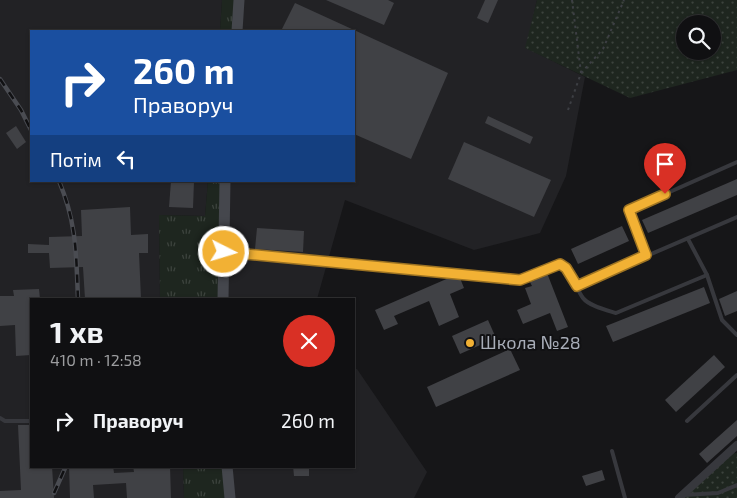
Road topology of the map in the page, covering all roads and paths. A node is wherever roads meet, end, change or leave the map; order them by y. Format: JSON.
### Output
{"nodes":[{"id":1,"x":239,"y":0,"type":"edge"},
{"id":2,"x":572,"y":0,"type":"edge"},
{"id":3,"x":624,"y":0,"type":"edge"},
{"id":4,"x":237,"y":30,"type":"edge"},
{"id":5,"x":581,"y":73,"type":"junction"},
{"id":6,"x":568,"y":110,"type":"dead end"},
{"id":7,"x":737,"y":162,"type":"edge"},
{"id":8,"x":225,"y":182,"type":"edge"},
{"id":9,"x":737,"y":217,"type":"edge"},
{"id":10,"x":688,"y":239,"type":"junction"},
{"id":11,"x":224,"y":252,"type":"junction"},
{"id":12,"x":646,"y":255,"type":"junction"},
{"id":13,"x":707,"y":275,"type":"junction"},
{"id":14,"x":577,"y":286,"type":"junction"},
{"id":15,"x":223,"y":298,"type":"edge"},
{"id":16,"x":737,"y":335,"type":"edge"},
{"id":17,"x":737,"y":375,"type":"edge"},
{"id":18,"x":0,"y":418,"type":"edge"},
{"id":19,"x":30,"y":421,"type":"edge"},
{"id":20,"x":687,"y":421,"type":"dead end"},
{"id":21,"x":737,"y":445,"type":"edge"},
{"id":22,"x":612,"y":451,"type":"dead end"},
{"id":23,"x":228,"y":468,"type":"edge"},
{"id":24,"x":737,"y":485,"type":"edge"},
{"id":25,"x":681,"y":496,"type":"edge"},
{"id":26,"x":230,"y":498,"type":"edge"},
{"id":27,"x":625,"y":498,"type":"edge"}],
"edges":[{"from":1,"to":4,"type":"street"},
{"from":2,"to":5,"type":"path"},
{"from":3,"to":5,"type":"path"},
{"from":5,"to":6,"type":"path"},
{"from":7,"to":12,"type":"lane"},
{"from":8,"to":11,"type":"street"},
{"from":9,"to":10,"type":"lane"},
{"from":10,"to":12,"type":"lane"},
{"from":10,"to":13,"type":"lane"},
{"from":11,"to":14,"type":"lane"},
{"from":11,"to":15,"type":"street"},
{"from":12,"to":14,"type":"lane"},
{"from":13,"to":14,"type":"lane"},
{"from":13,"to":16,"type":"lane"},
{"from":17,"to":20,"type":"lane"},
{"from":18,"to":19,"type":"lane"},
{"from":21,"to":25,"type":"street"},
{"from":22,"to":27,"type":"lane"},
{"from":23,"to":26,"type":"street"},
{"from":24,"to":25,"type":"lane"}]}
